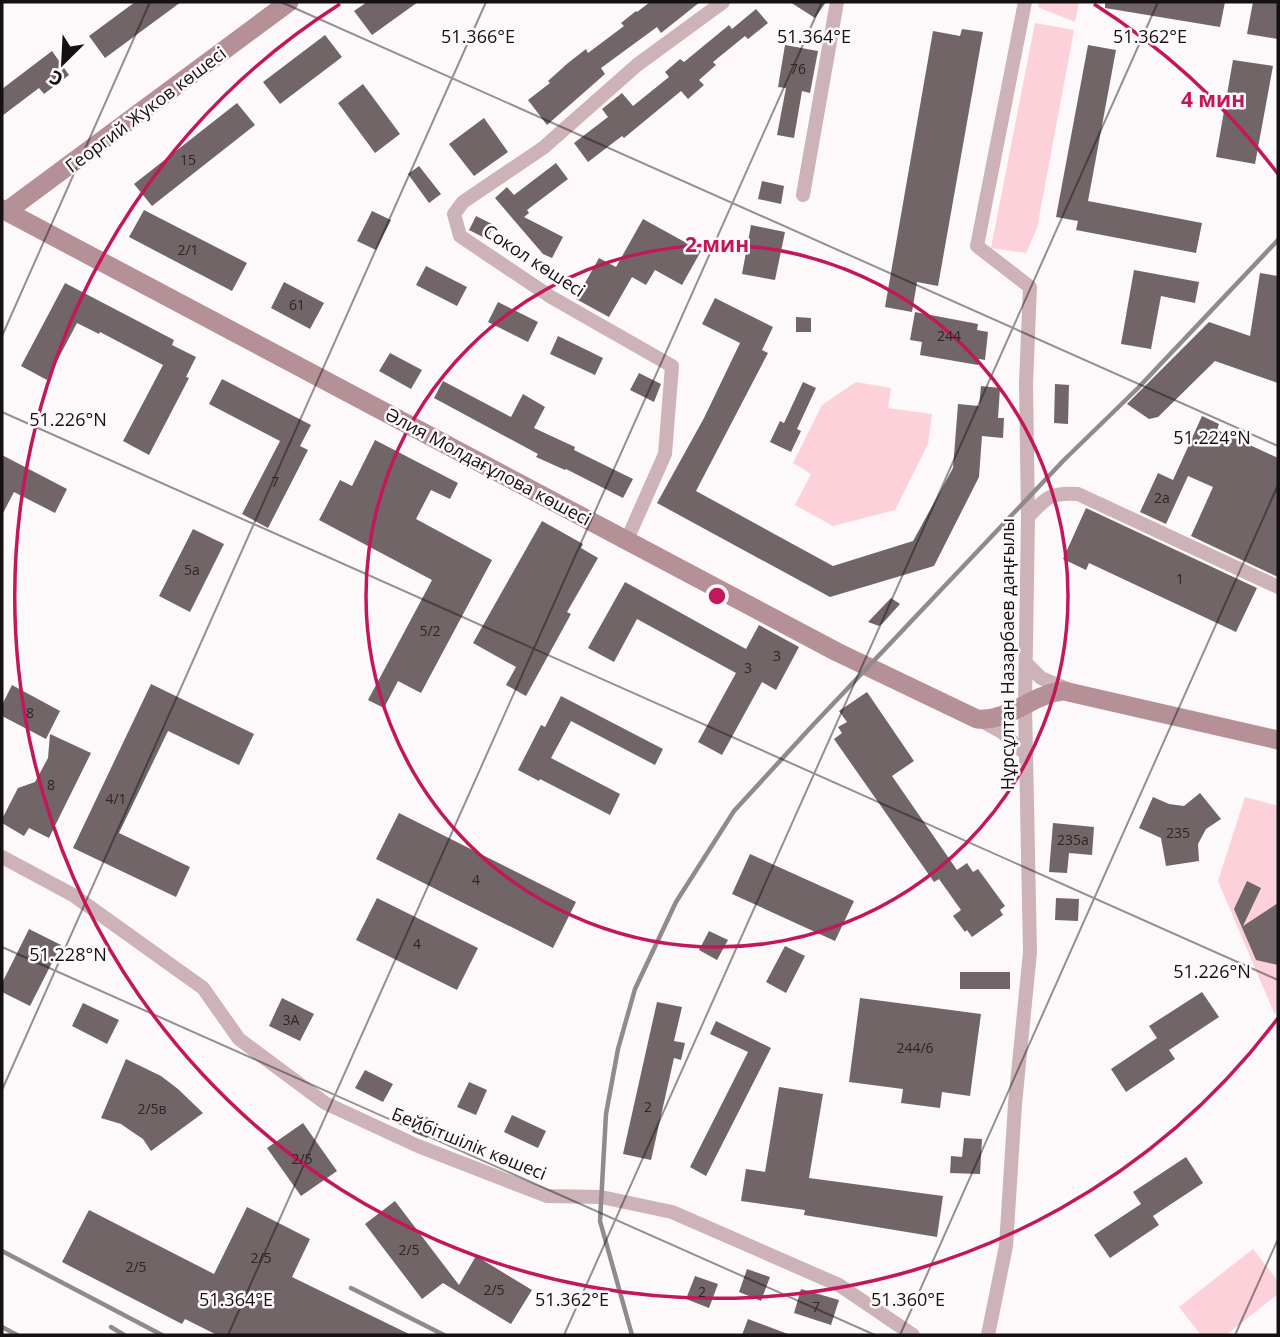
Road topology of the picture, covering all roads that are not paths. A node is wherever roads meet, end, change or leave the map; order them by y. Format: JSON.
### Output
{"nodes":[{"id":1,"x":289,"y":2,"type":"edge"},
{"id":2,"x":723,"y":2,"type":"edge"},
{"id":3,"x":837,"y":2,"type":"edge"},
{"id":4,"x":1025,"y":2,"type":"edge"},
{"id":5,"x":803,"y":195,"type":"dead end"},
{"id":6,"x":3,"y":212,"type":"edge"},
{"id":7,"x":1028,"y":517,"type":"junction"},
{"id":8,"x":626,"y":542,"type":"junction"},
{"id":9,"x":1278,"y":587,"type":"edge"},
{"id":10,"x":1026,"y":663,"type":"junction"},
{"id":11,"x":1074,"y":692,"type":"junction"},
{"id":12,"x":1025,"y":705,"type":"junction"},
{"id":13,"x":977,"y":719,"type":"junction"},
{"id":14,"x":1278,"y":740,"type":"edge"},
{"id":15,"x":1026,"y":754,"type":"junction"},
{"id":16,"x":2,"y":857,"type":"edge"},
{"id":17,"x":913,"y":1335,"type":"edge"},
{"id":18,"x":988,"y":1335,"type":"edge"}],
"edges":[{"from":1,"to":6,"type":"main road","name":"Георгий Жуков көшесі"},
{"from":2,"to":8,"type":"street","name":"Сокол көшесі"},
{"from":3,"to":5,"type":"street"},
{"from":4,"to":7,"type":"street","name":"Нұрсұлтан Назарбаев даңғылы"},
{"from":6,"to":8,"type":"main road","name":"Әлия Молдағұлова көшесі"},
{"from":7,"to":9,"type":"street"},
{"from":7,"to":10,"type":"street","name":"Нұрсұлтан Назарбаев даңғылы"},
{"from":8,"to":13,"type":"main road","name":"Әлия Молдағұлова көшесі"},
{"from":10,"to":11,"type":"street"},
{"from":10,"to":12,"type":"street","name":"Нұрсұлтан Назарбаев даңғылы"},
{"from":11,"to":12,"type":"main road"},
{"from":11,"to":14,"type":"main road"},
{"from":12,"to":13,"type":"main road"},
{"from":12,"to":15,"type":"street","name":"Нұрсұлтан Назарбаев даңғылы"},
{"from":13,"to":15,"type":"street"},
{"from":15,"to":18,"type":"street","name":"Нұрсұлтан Назарбаев даңғылы"},
{"from":16,"to":17,"type":"street","name":"Бейбітшілік көшесі"}]}
